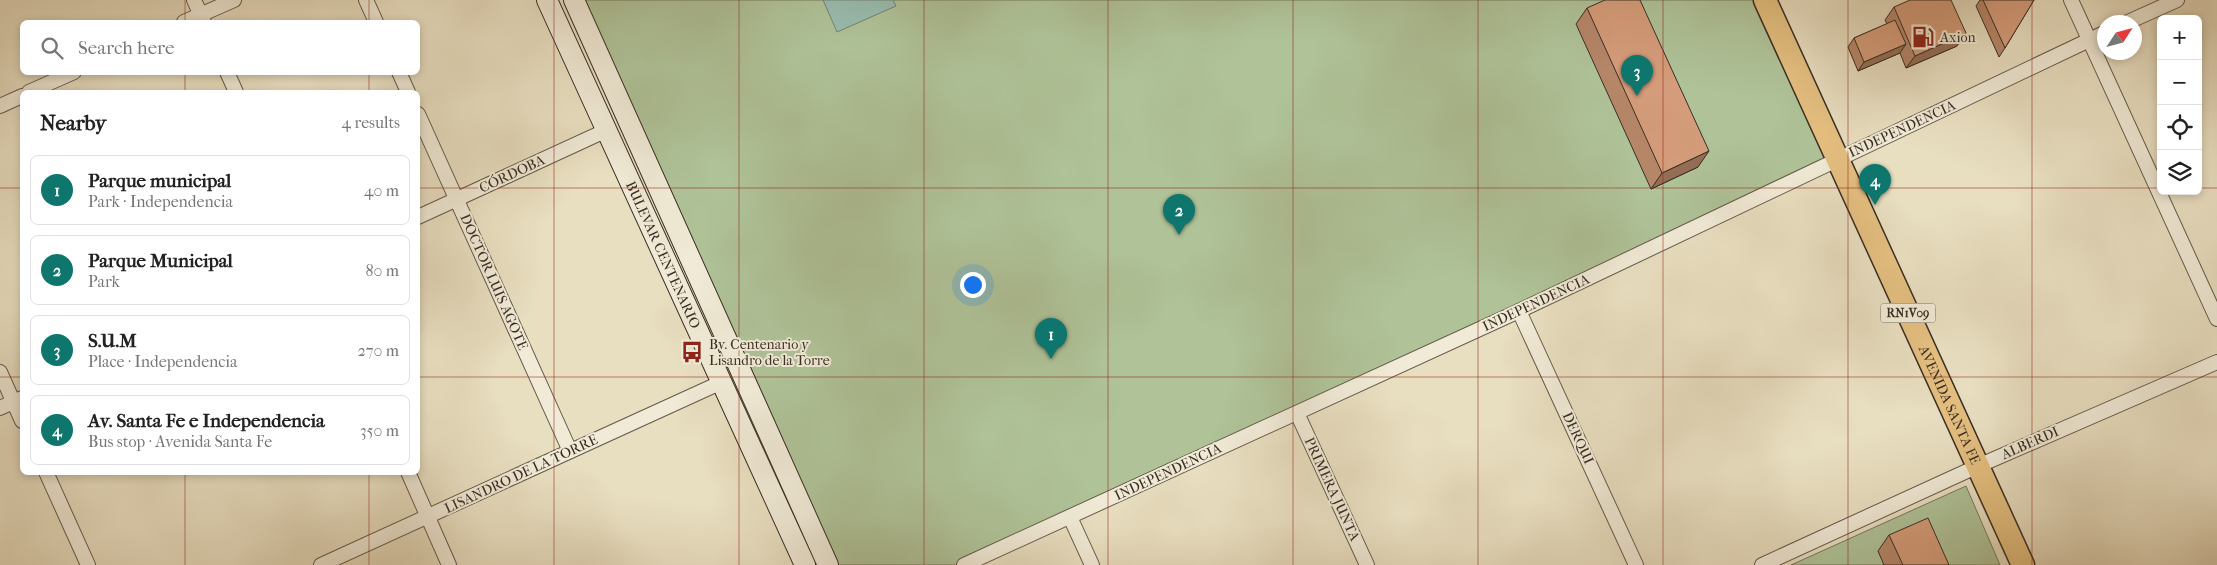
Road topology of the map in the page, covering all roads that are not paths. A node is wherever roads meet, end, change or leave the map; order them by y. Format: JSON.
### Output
{"nodes":[{"id":1,"x":194,"y":0,"type":"edge"},
{"id":2,"x":234,"y":0,"type":"edge"},
{"id":3,"x":366,"y":0,"type":"edge"},
{"id":4,"x":547,"y":0,"type":"edge"},
{"id":5,"x":574,"y":0,"type":"edge"},
{"id":6,"x":1765,"y":0,"type":"edge"},
{"id":7,"x":2071,"y":0,"type":"edge"},
{"id":8,"x":2177,"y":0,"type":"edge"},
{"id":9,"x":2142,"y":16,"type":"edge"},
{"id":10,"x":202,"y":19,"type":"edge"},
{"id":11,"x":375,"y":20,"type":"edge"},
{"id":12,"x":2097,"y":36,"type":"edge"},
{"id":13,"x":2090,"y":40,"type":"junction"},
{"id":14,"x":67,"y":75,"type":"edge"},
{"id":15,"x":228,"y":75,"type":"edge"},
{"id":16,"x":400,"y":75,"type":"edge"},
{"id":17,"x":34,"y":90,"type":"edge"},
{"id":18,"x":235,"y":90,"type":"edge"},
{"id":19,"x":407,"y":90,"type":"edge"},
{"id":20,"x":20,"y":97,"type":"edge"},
{"id":21,"x":0,"y":106,"type":"edge"},
{"id":22,"x":420,"y":118,"type":"edge"},
{"id":23,"x":607,"y":130,"type":"junction"},
{"id":24,"x":1838,"y":160,"type":"junction"},
{"id":25,"x":456,"y":199,"type":"junction"},
{"id":26,"x":420,"y":216,"type":"edge"},
{"id":27,"x":1519,"y":311,"type":"junction"},
{"id":28,"x":2217,"y":319,"type":"edge"},
{"id":29,"x":2217,"y":362,"type":"edge"},
{"id":30,"x":0,"y":372,"type":"edge"},
{"id":31,"x":722,"y":382,"type":"junction"},
{"id":32,"x":18,"y":400,"type":"edge"},
{"id":33,"x":0,"y":408,"type":"edge"},
{"id":34,"x":1297,"y":413,"type":"junction"},
{"id":35,"x":570,"y":451,"type":"junction"},
{"id":36,"x":1978,"y":466,"type":"junction"},
{"id":37,"x":47,"y":475,"type":"edge"},
{"id":38,"x":409,"y":475,"type":"edge"},
{"id":39,"x":427,"y":517,"type":"junction"},
{"id":40,"x":1070,"y":517,"type":"junction"},
{"id":41,"x":88,"y":565,"type":"edge"},
{"id":42,"x":321,"y":565,"type":"edge"},
{"id":43,"x":449,"y":565,"type":"edge"},
{"id":44,"x":805,"y":565,"type":"edge"},
{"id":45,"x":828,"y":565,"type":"edge"},
{"id":46,"x":964,"y":565,"type":"edge"},
{"id":47,"x":1092,"y":565,"type":"edge"},
{"id":48,"x":1367,"y":565,"type":"edge"},
{"id":49,"x":1636,"y":565,"type":"edge"},
{"id":50,"x":1762,"y":565,"type":"edge"},
{"id":51,"x":2023,"y":565,"type":"edge"}],
"edges":[{"from":1,"to":10,"type":"street"},
{"from":2,"to":10,"type":"street"},
{"from":3,"to":11,"type":"street"},
{"from":4,"to":23,"type":"main road","name":"BULEVAR CENTENARIO"},
{"from":5,"to":45,"type":"main road","name":"BULEVAR CENTENARIO"},
{"from":6,"to":24,"type":"main road","name":"AVENIDA SANTA FE","number":"RN1V09"},
{"from":7,"to":13,"type":"street"},
{"from":8,"to":9,"type":"street"},
{"from":12,"to":13,"type":"street","name":"INDEPENDENCIA"},
{"from":13,"to":24,"type":"street","name":"INDEPENDENCIA"},
{"from":13,"to":28,"type":"street"},
{"from":14,"to":17,"type":"street"},
{"from":15,"to":18,"type":"street"},
{"from":16,"to":19,"type":"street"},
{"from":20,"to":21,"type":"street"},
{"from":22,"to":25,"type":"street","name":"DOCTOR LUIS AGOTE"},
{"from":23,"to":25,"type":"street","name":"CÓRDOBA"},
{"from":23,"to":31,"type":"main road","name":"BULEVAR CENTENARIO"},
{"from":24,"to":27,"type":"street","name":"INDEPENDENCIA"},
{"from":24,"to":36,"type":"main road","name":"AVENIDA SANTA FE","number":"RN1V09"},
{"from":25,"to":26,"type":"street","name":"CÓRDOBA"},
{"from":25,"to":35,"type":"street","name":"DOCTOR LUIS AGOTE"},
{"from":27,"to":34,"type":"street","name":"INDEPENDENCIA"},
{"from":27,"to":49,"type":"street","name":"DERQUI"},
{"from":29,"to":36,"type":"street","name":"ALBERDI"},
{"from":30,"to":32,"type":"street"},
{"from":31,"to":35,"type":"street","name":"LISANDRO DE LA TORRE"},
{"from":31,"to":44,"type":"main road","name":"BULEVAR CENTENARIO"},
{"from":32,"to":33,"type":"street"},
{"from":34,"to":40,"type":"street","name":"INDEPENDENCIA"},
{"from":34,"to":48,"type":"street","name":"PRIMERA JUNTA"},
{"from":35,"to":39,"type":"street","name":"LISANDRO DE LA TORRE"},
{"from":36,"to":50,"type":"street","name":"ALBERDI"},
{"from":36,"to":51,"type":"main road","name":"AVENIDA SANTA FE","number":"RN1V09"},
{"from":37,"to":41,"type":"street"},
{"from":38,"to":39,"type":"street"},
{"from":39,"to":42,"type":"street","name":"LISANDRO DE LA TORRE"},
{"from":39,"to":43,"type":"street"},
{"from":40,"to":46,"type":"street","name":"INDEPENDENCIA"},
{"from":40,"to":47,"type":"street"}]}
